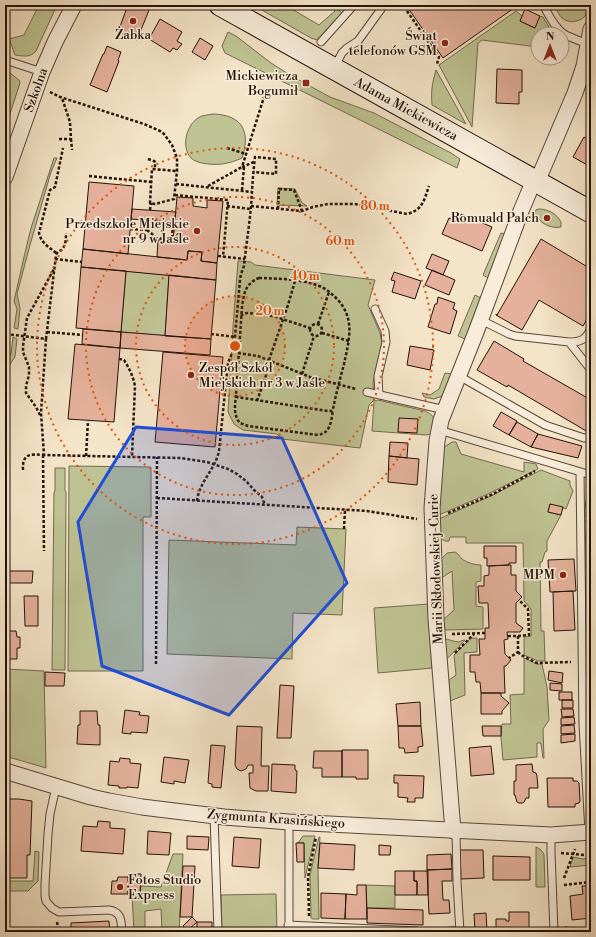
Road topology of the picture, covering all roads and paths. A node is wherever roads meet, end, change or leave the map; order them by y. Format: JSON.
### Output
{"nodes":[{"id":1,"x":74,"y":5,"type":"edge"},
{"id":2,"x":220,"y":5,"type":"edge"},
{"id":3,"x":354,"y":5,"type":"edge"},
{"id":4,"x":384,"y":5,"type":"edge"},
{"id":5,"x":410,"y":5,"type":"edge"},
{"id":6,"x":543,"y":5,"type":"edge"},
{"id":7,"x":591,"y":29,"type":"edge"},
{"id":8,"x":321,"y":42,"type":"dead end"},
{"id":9,"x":589,"y":46,"type":"edge"},
{"id":10,"x":5,"y":60,"type":"edge"},
{"id":11,"x":437,"y":64,"type":"dead end"},
{"id":12,"x":334,"y":68,"type":"junction"},
{"id":13,"x":42,"y":72,"type":"junction"},
{"id":14,"x":49,"y":92,"type":"dead end"},
{"id":15,"x":62,"y":97,"type":"junction"},
{"id":16,"x":264,"y":97,"type":"dead end"},
{"id":17,"x":59,"y":138,"type":"dead end"},
{"id":18,"x":71,"y":139,"type":"junction"},
{"id":19,"x":63,"y":148,"type":"dead end"},
{"id":20,"x":227,"y":148,"type":"dead end"},
{"id":21,"x":72,"y":150,"type":"dead end"},
{"id":22,"x":246,"y":154,"type":"junction"},
{"id":23,"x":148,"y":160,"type":"dead end"},
{"id":24,"x":254,"y":162,"type":"junction"},
{"id":25,"x":243,"y":167,"type":"junction"},
{"id":26,"x":155,"y":169,"type":"junction"},
{"id":27,"x":177,"y":171,"type":"junction"},
{"id":28,"x":253,"y":172,"type":"junction"},
{"id":29,"x":89,"y":176,"type":"dead end"},
{"id":30,"x":5,"y":177,"type":"edge"},
{"id":31,"x":535,"y":181,"type":"junction"},
{"id":32,"x":151,"y":182,"type":"junction"},
{"id":33,"x":176,"y":184,"type":"junction"},
{"id":34,"x":429,"y":186,"type":"dead end"},
{"id":35,"x":207,"y":187,"type":"junction"},
{"id":36,"x":242,"y":190,"type":"junction"},
{"id":37,"x":252,"y":192,"type":"junction"},
{"id":38,"x":175,"y":195,"type":"junction"},
{"id":39,"x":151,"y":203,"type":"junction"},
{"id":40,"x":227,"y":206,"type":"junction"},
{"id":41,"x":251,"y":207,"type":"junction"},
{"id":42,"x":278,"y":209,"type":"junction"},
{"id":43,"x":150,"y":210,"type":"dead end"},
{"id":44,"x":302,"y":211,"type":"junction"},
{"id":45,"x":591,"y":212,"type":"edge"},
{"id":46,"x":148,"y":220,"type":"dead end"},
{"id":47,"x":173,"y":222,"type":"dead end"},
{"id":48,"x":130,"y":229,"type":"dead end"},
{"id":49,"x":147,"y":230,"type":"junction"},
{"id":50,"x":66,"y":233,"type":"dead end"},
{"id":51,"x":56,"y":253,"type":"junction"},
{"id":52,"x":218,"y":256,"type":"dead end"},
{"id":53,"x":222,"y":257,"type":"junction"},
{"id":54,"x":55,"y":259,"type":"junction"},
{"id":55,"x":245,"y":259,"type":"junction"},
{"id":56,"x":82,"y":262,"type":"dead end"},
{"id":57,"x":54,"y":269,"type":"junction"},
{"id":58,"x":295,"y":281,"type":"junction"},
{"id":59,"x":329,"y":292,"type":"junction"},
{"id":60,"x":375,"y":309,"type":"dead end"},
{"id":61,"x":241,"y":316,"type":"junction"},
{"id":62,"x":283,"y":319,"type":"junction"},
{"id":63,"x":481,"y":320,"type":"junction"},
{"id":64,"x":318,"y":324,"type":"junction"},
{"id":65,"x":310,"y":328,"type":"junction"},
{"id":66,"x":591,"y":329,"type":"edge"},
{"id":67,"x":47,"y":332,"type":"junction"},
{"id":68,"x":322,"y":333,"type":"junction"},
{"id":69,"x":6,"y":334,"type":"dead end"},
{"id":70,"x":211,"y":334,"type":"dead end"},
{"id":71,"x":83,"y":335,"type":"dead end"},
{"id":72,"x":24,"y":336,"type":"junction"},
{"id":73,"x":314,"y":336,"type":"junction"},
{"id":74,"x":235,"y":337,"type":"junction"},
{"id":75,"x":46,"y":339,"type":"junction"},
{"id":76,"x":349,"y":341,"type":"junction"},
{"id":77,"x":568,"y":342,"type":"junction"},
{"id":78,"x":238,"y":353,"type":"junction"},
{"id":79,"x":119,"y":359,"type":"dead end"},
{"id":80,"x":270,"y":360,"type":"junction"},
{"id":81,"x":591,"y":370,"type":"edge"},
{"id":82,"x":302,"y":374,"type":"junction"},
{"id":83,"x":458,"y":376,"type":"junction"},
{"id":84,"x":339,"y":385,"type":"junction"},
{"id":85,"x":236,"y":392,"type":"junction"},
{"id":86,"x":367,"y":392,"type":"joint"},
{"id":87,"x":380,"y":395,"type":"junction"},
{"id":88,"x":257,"y":401,"type":"junction"},
{"id":89,"x":333,"y":409,"type":"junction"},
{"id":90,"x":445,"y":410,"type":"junction"},
{"id":91,"x":41,"y":417,"type":"junction"},
{"id":92,"x":88,"y":420,"type":"dead end"},
{"id":93,"x":439,"y":430,"type":"junction"},
{"id":94,"x":591,"y":437,"type":"edge"},
{"id":95,"x":44,"y":455,"type":"junction"},
{"id":96,"x":86,"y":456,"type":"junction"},
{"id":97,"x":132,"y":456,"type":"junction"},
{"id":98,"x":157,"y":457,"type":"junction"},
{"id":99,"x":550,"y":463,"type":"junction"},
{"id":100,"x":215,"y":464,"type":"junction"},
{"id":101,"x":23,"y":470,"type":"dead end"},
{"id":102,"x":580,"y":472,"type":"junction"},
{"id":103,"x":591,"y":475,"type":"edge"},
{"id":104,"x":156,"y":498,"type":"junction"},
{"id":105,"x":197,"y":501,"type":"junction"},
{"id":106,"x":265,"y":505,"type":"junction"},
{"id":107,"x":345,"y":509,"type":"junction"},
{"id":108,"x":447,"y":514,"type":"dead end"},
{"id":109,"x":418,"y":519,"type":"dead end"},
{"id":110,"x":344,"y":529,"type":"dead end"},
{"id":111,"x":44,"y":551,"type":"dead end"},
{"id":112,"x":519,"y":600,"type":"dead end"},
{"id":113,"x":474,"y":633,"type":"junction"},
{"id":114,"x":485,"y":633,"type":"dead end"},
{"id":115,"x":438,"y":635,"type":"junction"},
{"id":116,"x":508,"y":636,"type":"dead end"},
{"id":117,"x":518,"y":636,"type":"junction"},
{"id":118,"x":518,"y":652,"type":"junction"},
{"id":119,"x":509,"y":658,"type":"dead end"},
{"id":120,"x":582,"y":661,"type":"junction"},
{"id":121,"x":440,"y":662,"type":"junction"},
{"id":122,"x":156,"y":664,"type":"dead end"},
{"id":123,"x":5,"y":772,"type":"edge"},
{"id":124,"x":56,"y":787,"type":"junction"},
{"id":125,"x":214,"y":816,"type":"junction"},
{"id":126,"x":289,"y":822,"type":"junction"},
{"id":127,"x":455,"y":831,"type":"junction"},
{"id":128,"x":590,"y":832,"type":"edge"},
{"id":129,"x":318,"y":833,"type":"dead end"},
{"id":130,"x":551,"y":835,"type":"junction"},
{"id":131,"x":551,"y":853,"type":"junction"},
{"id":132,"x":572,"y":854,"type":"junction"},
{"id":133,"x":591,"y":855,"type":"edge"},
{"id":134,"x":591,"y":882,"type":"edge"},
{"id":135,"x":564,"y":922,"type":"dead end"},
{"id":136,"x":309,"y":926,"type":"junction"},
{"id":137,"x":289,"y":928,"type":"edge"},
{"id":138,"x":591,"y":928,"type":"edge"},
{"id":139,"x":417,"y":931,"type":"edge"},
{"id":140,"x":122,"y":932,"type":"edge"},
{"id":141,"x":218,"y":932,"type":"edge"},
{"id":142,"x":460,"y":932,"type":"edge"},
{"id":143,"x":554,"y":932,"type":"edge"}],
"edges":[{"from":1,"to":13,"type":"street","name":"Szkolna"},
{"from":2,"to":12,"type":"street","name":"Adama Mickiewicza"},
{"from":3,"to":8,"type":"lane"},
{"from":4,"to":12,"type":"lane"},
{"from":5,"to":11,"type":"path"},
{"from":6,"to":9,"type":"lane"},
{"from":7,"to":9,"type":"street","name":"Marii Skłodowskiej-Curie"},
{"from":9,"to":31,"type":"street","name":"Marii Skłodowskiej-Curie"},
{"from":10,"to":13,"type":"lane"},
{"from":12,"to":31,"type":"street","name":"Adama Mickiewicza"},
{"from":13,"to":30,"type":"street","name":"Szkolna"},
{"from":14,"to":15,"type":"path"},
{"from":15,"to":18,"type":"path"},
{"from":15,"to":27,"type":"path"},
{"from":16,"to":22,"type":"path"},
{"from":17,"to":18,"type":"path"},
{"from":18,"to":21,"type":"path"},
{"from":19,"to":51,"type":"path"},
{"from":20,"to":22,"type":"path"},
{"from":22,"to":25,"type":"path"},
{"from":23,"to":26,"type":"path"},
{"from":24,"to":25,"type":"path"},
{"from":24,"to":28,"type":"path"},
{"from":24,"to":28,"type":"path"},
{"from":25,"to":35,"type":"path"},
{"from":25,"to":36,"type":"path"},
{"from":26,"to":27,"type":"path"},
{"from":26,"to":32,"type":"path"},
{"from":27,"to":33,"type":"path"},
{"from":28,"to":37,"type":"path"},
{"from":29,"to":32,"type":"path"},
{"from":31,"to":45,"type":"street","name":"Adama Mickiewicza"},
{"from":31,"to":63,"type":"street","name":"Marii Skłodowskiej-Curie"},
{"from":32,"to":39,"type":"path"},
{"from":33,"to":35,"type":"path"},
{"from":33,"to":38,"type":"path"},
{"from":34,"to":44,"type":"path"},
{"from":35,"to":36,"type":"path"},
{"from":36,"to":37,"type":"path"},
{"from":37,"to":41,"type":"path"},
{"from":38,"to":39,"type":"path"},
{"from":38,"to":40,"type":"path"},
{"from":39,"to":43,"type":"path"},
{"from":40,"to":41,"type":"path"},
{"from":40,"to":53,"type":"path"},
{"from":41,"to":42,"type":"path"},
{"from":41,"to":55,"type":"path"},
{"from":42,"to":44,"type":"path"},
{"from":42,"to":44,"type":"path"},
{"from":46,"to":49,"type":"path"},
{"from":47,"to":49,"type":"path"},
{"from":48,"to":49,"type":"path"},
{"from":50,"to":51,"type":"path"},
{"from":51,"to":54,"type":"path"},
{"from":52,"to":53,"type":"path"},
{"from":53,"to":55,"type":"path"},
{"from":54,"to":56,"type":"path"},
{"from":54,"to":57,"type":"path"},
{"from":55,"to":74,"type":"path"},
{"from":57,"to":67,"type":"path"},
{"from":57,"to":72,"type":"path"},
{"from":58,"to":59,"type":"path"},
{"from":58,"to":61,"type":"path"},
{"from":58,"to":62,"type":"path"},
{"from":59,"to":64,"type":"path"},
{"from":59,"to":76,"type":"path"},
{"from":60,"to":87,"type":"lane"},
{"from":61,"to":62,"type":"path"},
{"from":61,"to":78,"type":"path"},
{"from":62,"to":65,"type":"path"},
{"from":62,"to":80,"type":"path"},
{"from":63,"to":77,"type":"lane"},
{"from":63,"to":83,"type":"street","name":"Marii Skłodowskiej-Curie"},
{"from":64,"to":65,"type":"path"},
{"from":64,"to":68,"type":"path"},
{"from":65,"to":73,"type":"path"},
{"from":66,"to":77,"type":"lane"},
{"from":67,"to":71,"type":"path"},
{"from":67,"to":75,"type":"path"},
{"from":68,"to":73,"type":"path"},
{"from":68,"to":76,"type":"path"},
{"from":69,"to":72,"type":"path"},
{"from":70,"to":74,"type":"path"},
{"from":72,"to":75,"type":"path"},
{"from":72,"to":91,"type":"path"},
{"from":73,"to":82,"type":"path"},
{"from":74,"to":100,"type":"path"},
{"from":75,"to":91,"type":"path"},
{"from":76,"to":84,"type":"path"},
{"from":77,"to":81,"type":"lane"},
{"from":78,"to":80,"type":"path"},
{"from":78,"to":85,"type":"path"},
{"from":79,"to":97,"type":"path"},
{"from":80,"to":82,"type":"path"},
{"from":80,"to":88,"type":"path"},
{"from":82,"to":84,"type":"path"},
{"from":83,"to":90,"type":"street","name":"Marii Skłodowskiej-Curie"},
{"from":83,"to":94,"type":"lane"},
{"from":84,"to":86,"type":"path"},
{"from":84,"to":89,"type":"path"},
{"from":85,"to":88,"type":"path"},
{"from":85,"to":89,"type":"path"},
{"from":86,"to":87,"type":"lane"},
{"from":87,"to":90,"type":"lane"},
{"from":88,"to":89,"type":"path"},
{"from":90,"to":93,"type":"street","name":"Marii Skłodowskiej-Curie"},
{"from":91,"to":95,"type":"path"},
{"from":92,"to":96,"type":"path"},
{"from":93,"to":99,"type":"lane"},
{"from":93,"to":115,"type":"street","name":"Marii Skłodowskiej-Curie"},
{"from":95,"to":96,"type":"path"},
{"from":95,"to":101,"type":"path"},
{"from":95,"to":111,"type":"path"},
{"from":96,"to":97,"type":"path"},
{"from":97,"to":98,"type":"path"},
{"from":98,"to":100,"type":"path"},
{"from":98,"to":104,"type":"path"},
{"from":99,"to":102,"type":"lane"},
{"from":99,"to":108,"type":"path"},
{"from":100,"to":105,"type":"path"},
{"from":100,"to":106,"type":"path"},
{"from":102,"to":103,"type":"lane"},
{"from":102,"to":120,"type":"lane"},
{"from":104,"to":105,"type":"path"},
{"from":104,"to":122,"type":"path"},
{"from":105,"to":106,"type":"path"},
{"from":106,"to":107,"type":"path"},
{"from":107,"to":109,"type":"path"},
{"from":107,"to":110,"type":"path"},
{"from":112,"to":117,"type":"path"},
{"from":113,"to":114,"type":"path"},
{"from":113,"to":115,"type":"path"},
{"from":113,"to":121,"type":"path"},
{"from":115,"to":121,"type":"street","name":"Marii Skłodowskiej-Curie"},
{"from":116,"to":117,"type":"path"},
{"from":117,"to":118,"type":"path"},
{"from":118,"to":119,"type":"path"},
{"from":118,"to":120,"type":"path"},
{"from":120,"to":128,"type":"lane"},
{"from":121,"to":127,"type":"street","name":"Marii Skłodowskiej-Curie"},
{"from":123,"to":124,"type":"street","name":"Zygmunta Krasińskiego"},
{"from":124,"to":125,"type":"street","name":"Zygmunta Krasińskiego"},
{"from":124,"to":140,"type":"lane"},
{"from":125,"to":126,"type":"street","name":"Zygmunta Krasińskiego"},
{"from":125,"to":141,"type":"lane"},
{"from":126,"to":127,"type":"street","name":"Zygmunta Krasińskiego"},
{"from":126,"to":137,"type":"lane"},
{"from":127,"to":130,"type":"street","name":"Zygmunta Krasińskiego"},
{"from":127,"to":142,"type":"lane"},
{"from":128,"to":130,"type":"street","name":"Zygmunta Krasińskiego"},
{"from":129,"to":136,"type":"path"},
{"from":130,"to":131,"type":"lane"},
{"from":131,"to":132,"type":"path"},
{"from":131,"to":143,"type":"lane"},
{"from":132,"to":133,"type":"path"},
{"from":132,"to":134,"type":"path"},
{"from":135,"to":138,"type":"path"},
{"from":136,"to":137,"type":"lane"},
{"from":136,"to":139,"type":"lane"}]}
